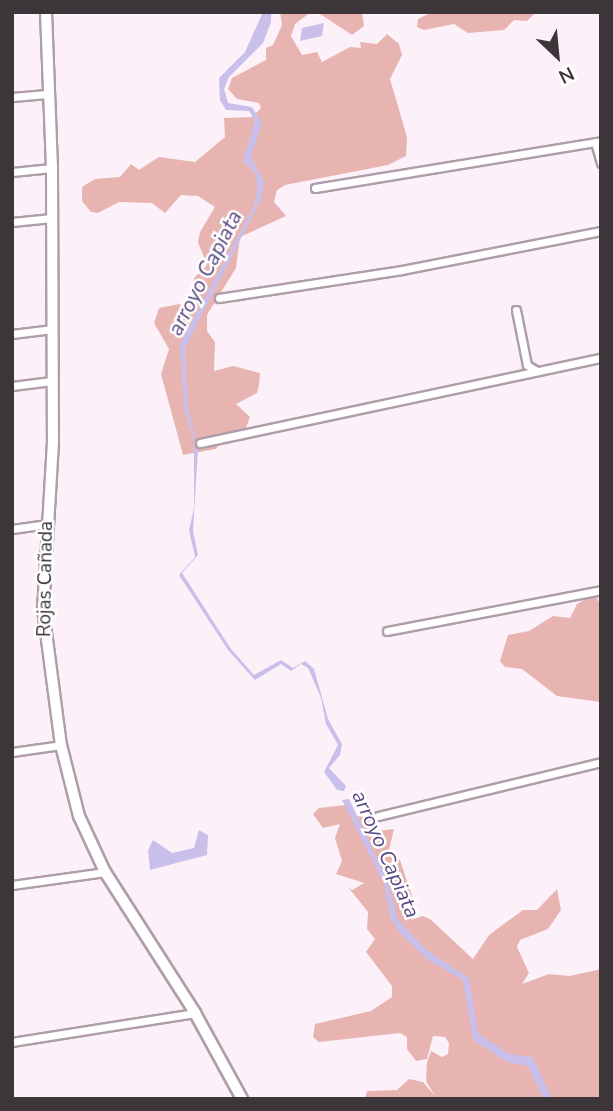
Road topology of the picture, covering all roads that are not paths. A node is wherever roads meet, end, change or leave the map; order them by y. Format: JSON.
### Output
{"nodes":[{"id":1,"x":47,"y":12,"type":"edge"},
{"id":2,"x":50,"y":94,"type":"junction"},
{"id":3,"x":12,"y":97,"type":"edge"},
{"id":4,"x":598,"y":142,"type":"edge"},
{"id":5,"x":601,"y":163,"type":"edge"},
{"id":6,"x":52,"y":168,"type":"junction"},
{"id":7,"x":12,"y":172,"type":"edge"},
{"id":8,"x":315,"y":188,"type":"dead end"},
{"id":9,"x":52,"y":218,"type":"junction"},
{"id":10,"x":12,"y":222,"type":"edge"},
{"id":11,"x":601,"y":231,"type":"edge"},
{"id":12,"x":219,"y":298,"type":"dead end"},
{"id":13,"x":516,"y":310,"type":"dead end"},
{"id":14,"x":51,"y":329,"type":"junction"},
{"id":15,"x":12,"y":334,"type":"edge"},
{"id":16,"x":601,"y":358,"type":"edge"},
{"id":17,"x":537,"y":372,"type":"junction"},
{"id":18,"x":52,"y":381,"type":"junction"},
{"id":19,"x":12,"y":386,"type":"edge"},
{"id":20,"x":200,"y":443,"type":"dead end"},
{"id":21,"x":46,"y":524,"type":"junction"},
{"id":22,"x":12,"y":529,"type":"edge"},
{"id":23,"x":601,"y":590,"type":"edge"},
{"id":24,"x":387,"y":631,"type":"dead end"},
{"id":25,"x":61,"y":746,"type":"junction"},
{"id":26,"x":12,"y":752,"type":"edge"},
{"id":27,"x":601,"y":762,"type":"edge"},
{"id":28,"x":379,"y":816,"type":"dead end"},
{"id":29,"x":105,"y":872,"type":"junction"},
{"id":30,"x":12,"y":885,"type":"edge"},
{"id":31,"x":195,"y":1013,"type":"junction"},
{"id":32,"x":12,"y":1042,"type":"edge"},
{"id":33,"x":242,"y":1099,"type":"edge"}],
"edges":[{"from":1,"to":2,"type":"main road","name":"Rojas Cañada"},
{"from":2,"to":3,"type":"street"},
{"from":2,"to":6,"type":"main road","name":"Rojas Cañada"},
{"from":4,"to":5,"type":"street"},
{"from":4,"to":8,"type":"street"},
{"from":6,"to":7,"type":"street"},
{"from":6,"to":9,"type":"main road","name":"Rojas Cañada"},
{"from":9,"to":10,"type":"street"},
{"from":9,"to":14,"type":"main road","name":"Rojas Cañada"},
{"from":11,"to":12,"type":"street"},
{"from":13,"to":17,"type":"street"},
{"from":14,"to":15,"type":"street"},
{"from":14,"to":18,"type":"main road","name":"Rojas Cañada"},
{"from":16,"to":17,"type":"street"},
{"from":17,"to":20,"type":"street"},
{"from":18,"to":19,"type":"street"},
{"from":18,"to":21,"type":"main road","name":"Rojas Cañada"},
{"from":21,"to":22,"type":"street"},
{"from":21,"to":25,"type":"main road","name":"Rojas Cañada"},
{"from":23,"to":24,"type":"street"},
{"from":25,"to":26,"type":"street"},
{"from":25,"to":29,"type":"main road","name":"Rojas Cañada"},
{"from":27,"to":28,"type":"street"},
{"from":29,"to":30,"type":"street"},
{"from":29,"to":31,"type":"main road","name":"Rojas Cañada"},
{"from":31,"to":32,"type":"street"},
{"from":31,"to":33,"type":"main road","name":"Rojas Cañada"}]}
